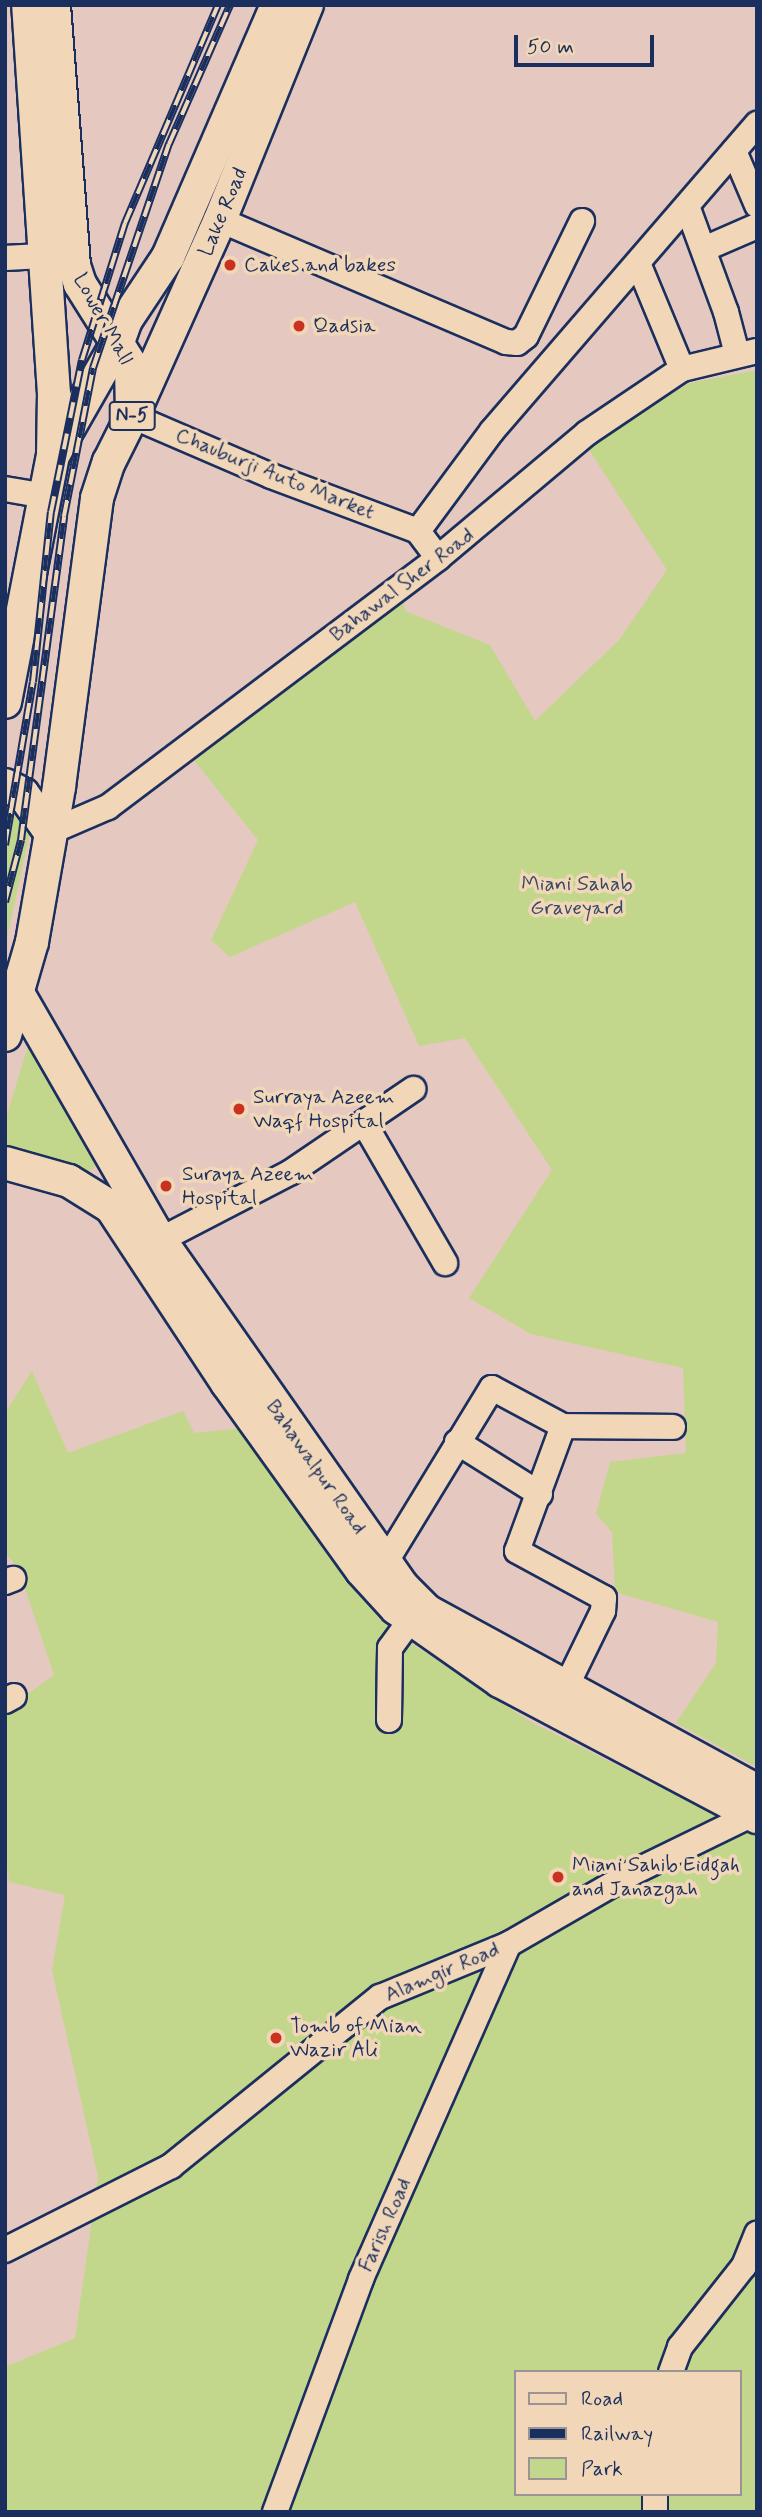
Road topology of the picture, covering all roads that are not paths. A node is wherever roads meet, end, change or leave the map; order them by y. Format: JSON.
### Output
{"nodes":[{"id":1,"x":28,"y":5,"type":"edge"},
{"id":2,"x":54,"y":5,"type":"edge"},
{"id":3,"x":276,"y":5,"type":"edge"},
{"id":4,"x":307,"y":5,"type":"edge"},
{"id":5,"x":757,"y":124,"type":"edge"},
{"id":6,"x":734,"y":151,"type":"junction"},
{"id":7,"x":757,"y":205,"type":"edge"},
{"id":8,"x":687,"y":206,"type":"junction"},
{"id":9,"x":220,"y":220,"type":"junction"},
{"id":10,"x":582,"y":221,"type":"dead end"},
{"id":11,"x":757,"y":226,"type":"edge"},
{"id":12,"x":704,"y":249,"type":"junction"},
{"id":13,"x":44,"y":256,"type":"junction"},
{"id":14,"x":5,"y":258,"type":"edge"},
{"id":15,"x":638,"y":263,"type":"junction"},
{"id":16,"x":118,"y":342,"type":"junction"},
{"id":17,"x":747,"y":353,"type":"edge"},
{"id":18,"x":682,"y":369,"type":"junction"},
{"id":19,"x":132,"y":416,"type":"junction"},
{"id":20,"x":53,"y":456,"type":"junction"},
{"id":21,"x":5,"y":489,"type":"edge"},
{"id":22,"x":46,"y":496,"type":"junction"},
{"id":23,"x":418,"y":531,"type":"junction"},
{"id":24,"x":438,"y":558,"type":"junction"},
{"id":25,"x":6,"y":699,"type":"edge"},
{"id":26,"x":5,"y":785,"type":"edge"},
{"id":27,"x":50,"y":832,"type":"junction"},
{"id":28,"x":19,"y":995,"type":"junction"},
{"id":29,"x":5,"y":1035,"type":"edge"},
{"id":30,"x":413,"y":1089,"type":"dead end"},
{"id":31,"x":364,"y":1123,"type":"junction"},
{"id":32,"x":5,"y":1163,"type":"edge"},
{"id":33,"x":160,"y":1240,"type":"junction"},
{"id":34,"x":446,"y":1263,"type":"dead end"},
{"id":35,"x":563,"y":1426,"type":"junction"},
{"id":36,"x":673,"y":1427,"type":"dead end"},
{"id":37,"x":457,"y":1442,"type":"junction"},
{"id":38,"x":540,"y":1494,"type":"junction"},
{"id":39,"x":386,"y":1563,"type":"junction"},
{"id":40,"x":410,"y":1619,"type":"junction"},
{"id":41,"x":566,"y":1686,"type":"junction"},
{"id":42,"x":389,"y":1720,"type":"dead end"},
{"id":43,"x":756,"y":1808,"type":"edge"},
{"id":44,"x":509,"y":1944,"type":"junction"},
{"id":45,"x":757,"y":2234,"type":"edge"},
{"id":46,"x":5,"y":2250,"type":"edge"},
{"id":47,"x":672,"y":2370,"type":"edge"},
{"id":48,"x":275,"y":2512,"type":"edge"}],
"edges":[{"from":1,"to":13,"type":"main road","name":"Lower Mall"},
{"from":2,"to":16,"type":"main road","name":"Lower Mall","number":"N-5"},
{"from":3,"to":16,"type":"main road"},
{"from":4,"to":9,"type":"main road","name":"Lake Road"},
{"from":5,"to":6,"type":"street"},
{"from":6,"to":7,"type":"street"},
{"from":6,"to":8,"type":"street"},
{"from":8,"to":12,"type":"street"},
{"from":8,"to":15,"type":"street"},
{"from":9,"to":10,"type":"street"},
{"from":9,"to":19,"type":"main road","name":"Lake Road"},
{"from":11,"to":12,"type":"street"},
{"from":12,"to":17,"type":"street"},
{"from":13,"to":14,"type":"street"},
{"from":13,"to":20,"type":"main road","name":"Lower Mall"},
{"from":15,"to":18,"type":"street"},
{"from":15,"to":23,"type":"street"},
{"from":16,"to":19,"type":"main road","name":"Lower Mall","number":"N-5"},
{"from":16,"to":20,"type":"main road"},
{"from":17,"to":18,"type":"street","name":"Bahawal Sher Road"},
{"from":18,"to":24,"type":"street","name":"Bahawal Sher Road"},
{"from":19,"to":23,"type":"street","name":"Chauburji Auto Market"},
{"from":19,"to":27,"type":"main road","name":"Lower Mall","number":"N-5"},
{"from":20,"to":22,"type":"main road","name":"Lower Mall"},
{"from":21,"to":22,"type":"street"},
{"from":22,"to":25,"type":"main road","name":"Lower Mall"},
{"from":23,"to":24,"type":"street"},
{"from":24,"to":27,"type":"street","name":"Bahawal Sher Road"},
{"from":26,"to":27,"type":"main road"},
{"from":27,"to":28,"type":"main road","number":"N-5"},
{"from":28,"to":29,"type":"main road","number":"N-5"},
{"from":28,"to":33,"type":"main road","name":"Bahawalpur Road"},
{"from":30,"to":31,"type":"street"},
{"from":31,"to":33,"type":"street"},
{"from":31,"to":34,"type":"street"},
{"from":32,"to":40,"type":"main road","name":"Bahawalpur Road"},
{"from":33,"to":39,"type":"main road","name":"Bahawalpur Road"},
{"from":35,"to":36,"type":"street"},
{"from":35,"to":37,"type":"street"},
{"from":35,"to":38,"type":"street"},
{"from":37,"to":38,"type":"street"},
{"from":37,"to":39,"type":"street"},
{"from":38,"to":41,"type":"street"},
{"from":39,"to":41,"type":"main road","name":"Bahawalpur Road"},
{"from":40,"to":42,"type":"street"},
{"from":40,"to":43,"type":"main road","name":"Bahawalpur Road"},
{"from":41,"to":43,"type":"main road","name":"Bahawalpur Road"},
{"from":43,"to":44,"type":"street","name":"Alamgir Road"},
{"from":44,"to":46,"type":"street","name":"Alamgir Road"},
{"from":44,"to":48,"type":"street","name":"Farish Road"},
{"from":45,"to":47,"type":"street"}]}
